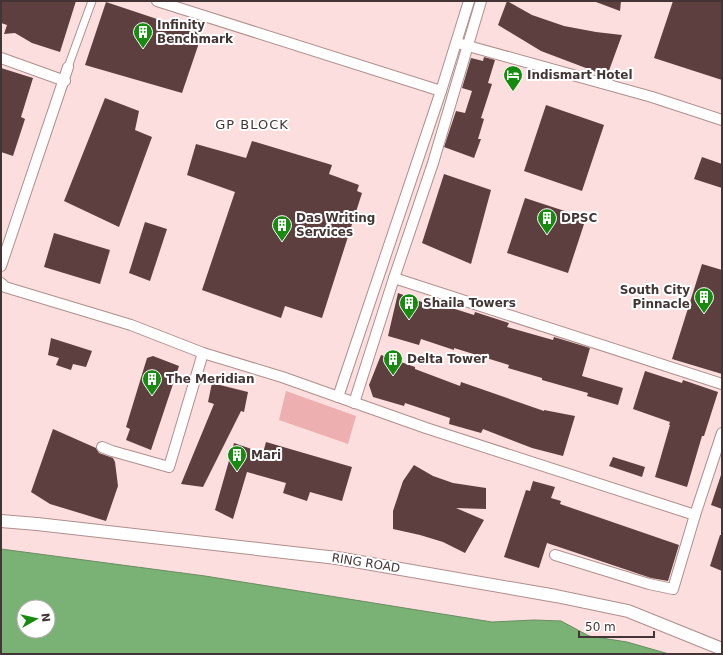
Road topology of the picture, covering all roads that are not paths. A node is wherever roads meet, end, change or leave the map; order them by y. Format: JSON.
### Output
{"nodes":[{"id":1,"x":92,"y":1,"type":"edge"},
{"id":2,"x":157,"y":1,"type":"edge"},
{"id":3,"x":469,"y":1,"type":"edge"},
{"id":4,"x":481,"y":1,"type":"edge"},
{"id":5,"x":456,"y":43,"type":"junction"},
{"id":6,"x":467,"y":46,"type":"junction"},
{"id":7,"x":1,"y":58,"type":"edge"},
{"id":8,"x":68,"y":67,"type":"joint"},
{"id":9,"x":65,"y":81,"type":"junction"},
{"id":10,"x":441,"y":91,"type":"junction"},
{"id":11,"x":722,"y":120,"type":"edge"},
{"id":12,"x":1,"y":266,"type":"edge"},
{"id":13,"x":394,"y":278,"type":"junction"},
{"id":14,"x":1,"y":283,"type":"edge"},
{"id":15,"x":203,"y":353,"type":"junction"},
{"id":16,"x":722,"y":384,"type":"edge"},
{"id":17,"x":338,"y":397,"type":"junction"},
{"id":18,"x":354,"y":403,"type":"junction"},
{"id":19,"x":722,"y":433,"type":"edge"},
{"id":20,"x":102,"y":447,"type":"dead end"},
{"id":21,"x":695,"y":515,"type":"junction"},
{"id":22,"x":1,"y":521,"type":"edge"},
{"id":23,"x":555,"y":555,"type":"dead end"},
{"id":24,"x":722,"y":649,"type":"edge"}],
"edges":[{"from":1,"to":8,"type":"street"},
{"from":2,"to":10,"type":"street"},
{"from":3,"to":5,"type":"street"},
{"from":4,"to":6,"type":"street"},
{"from":5,"to":6,"type":"street"},
{"from":5,"to":10,"type":"street"},
{"from":6,"to":11,"type":"street"},
{"from":6,"to":13,"type":"street"},
{"from":7,"to":9,"type":"street"},
{"from":8,"to":9,"type":"street"},
{"from":9,"to":12,"type":"street"},
{"from":10,"to":17,"type":"street"},
{"from":13,"to":16,"type":"street"},
{"from":13,"to":18,"type":"street"},
{"from":14,"to":15,"type":"street"},
{"from":15,"to":17,"type":"street"},
{"from":15,"to":20,"type":"street"},
{"from":17,"to":18,"type":"street"},
{"from":18,"to":21,"type":"street"},
{"from":19,"to":21,"type":"street"},
{"from":21,"to":23,"type":"street"},
{"from":22,"to":24,"type":"street","name":"RING ROAD"}]}
